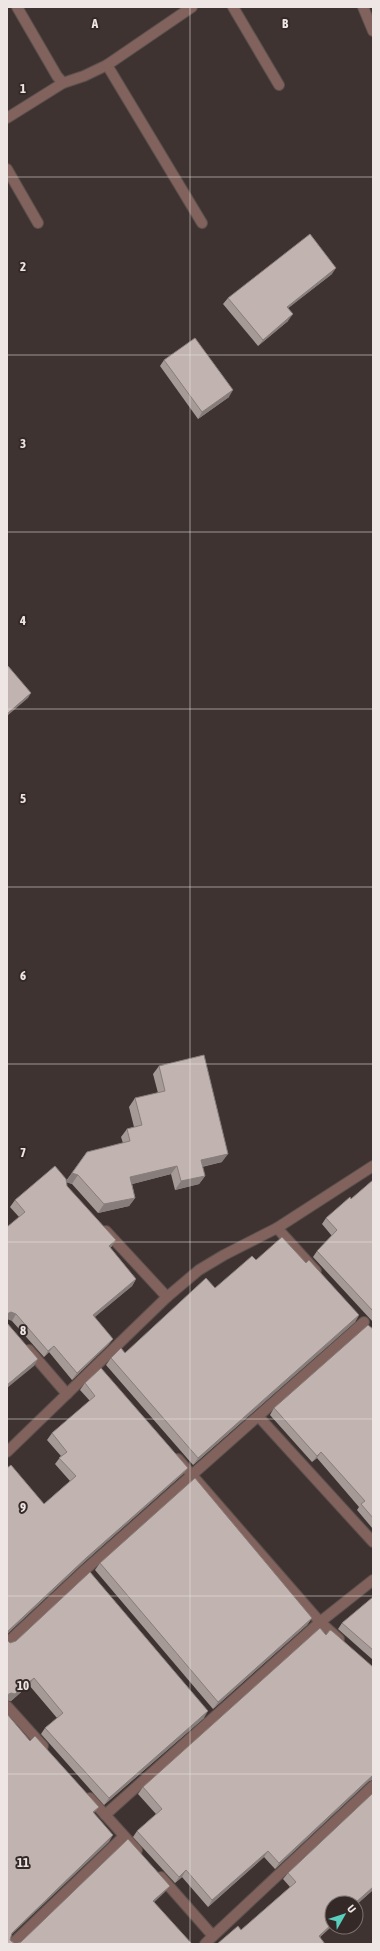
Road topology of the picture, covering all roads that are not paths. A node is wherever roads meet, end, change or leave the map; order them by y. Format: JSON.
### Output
{"nodes":[{"id":1,"x":16,"y":7,"type":"edge"},
{"id":2,"x":192,"y":7,"type":"edge"},
{"id":3,"x":233,"y":7,"type":"edge"},
{"id":4,"x":362,"y":7,"type":"edge"},
{"id":5,"x":373,"y":31,"type":"edge"},
{"id":6,"x":107,"y":65,"type":"junction"},
{"id":7,"x":63,"y":83,"type":"junction"},
{"id":8,"x":279,"y":85,"type":"dead end"},
{"id":9,"x":7,"y":118,"type":"edge"},
{"id":10,"x":7,"y":169,"type":"edge"},
{"id":11,"x":38,"y":223,"type":"dead end"},
{"id":12,"x":202,"y":223,"type":"dead end"},
{"id":13,"x":373,"y":1166,"type":"edge"},
{"id":14,"x":99,"y":1222,"type":"edge"},
{"id":15,"x":277,"y":1228,"type":"junction"},
{"id":16,"x":323,"y":1278,"type":"edge"},
{"id":17,"x":167,"y":1297,"type":"junction"},
{"id":18,"x":373,"y":1332,"type":"edge"},
{"id":19,"x":22,"y":1342,"type":"edge"},
{"id":20,"x":67,"y":1394,"type":"junction"},
{"id":21,"x":259,"y":1417,"type":"junction"},
{"id":22,"x":7,"y":1452,"type":"edge"},
{"id":23,"x":173,"y":1452,"type":"edge"},
{"id":24,"x":193,"y":1475,"type":"junction"},
{"id":25,"x":373,"y":1542,"type":"edge"},
{"id":26,"x":373,"y":1580,"type":"edge"},
{"id":27,"x":320,"y":1622,"type":"junction"},
{"id":28,"x":7,"y":1643,"type":"edge"},
{"id":29,"x":350,"y":1648,"type":"edge"},
{"id":30,"x":7,"y":1706,"type":"edge"},
{"id":31,"x":48,"y":1752,"type":"edge"},
{"id":32,"x":373,"y":1786,"type":"edge"},
{"id":33,"x":84,"y":1792,"type":"edge"},
{"id":34,"x":105,"y":1815,"type":"junction"},
{"id":35,"x":124,"y":1836,"type":"junction"},
{"id":36,"x":145,"y":1859,"type":"edge"},
{"id":37,"x":155,"y":1871,"type":"edge"},
{"id":38,"x":213,"y":1936,"type":"junction"},
{"id":39,"x":11,"y":1941,"type":"edge"},
{"id":40,"x":205,"y":1944,"type":"edge"}],
"edges":[{"from":1,"to":7,"type":"street"},
{"from":2,"to":6,"type":"street"},
{"from":3,"to":8,"type":"street"},
{"from":4,"to":5,"type":"street"},
{"from":6,"to":7,"type":"street"},
{"from":6,"to":12,"type":"street"},
{"from":7,"to":9,"type":"street"},
{"from":10,"to":11,"type":"street"},
{"from":13,"to":15,"type":"street"},
{"from":14,"to":17,"type":"street"},
{"from":15,"to":16,"type":"street"},
{"from":15,"to":17,"type":"street"},
{"from":17,"to":20,"type":"street"},
{"from":18,"to":21,"type":"street"},
{"from":19,"to":20,"type":"street"},
{"from":20,"to":22,"type":"street"},
{"from":21,"to":24,"type":"street"},
{"from":21,"to":25,"type":"street"},
{"from":23,"to":24,"type":"street"},
{"from":24,"to":27,"type":"street"},
{"from":24,"to":28,"type":"street"},
{"from":26,"to":27,"type":"street"},
{"from":27,"to":29,"type":"street"},
{"from":27,"to":34,"type":"street"},
{"from":30,"to":31,"type":"street"},
{"from":32,"to":38,"type":"street"},
{"from":33,"to":34,"type":"street"},
{"from":34,"to":35,"type":"street"},
{"from":35,"to":36,"type":"street"},
{"from":35,"to":39,"type":"street"},
{"from":37,"to":38,"type":"street"},
{"from":38,"to":40,"type":"street"}]}
